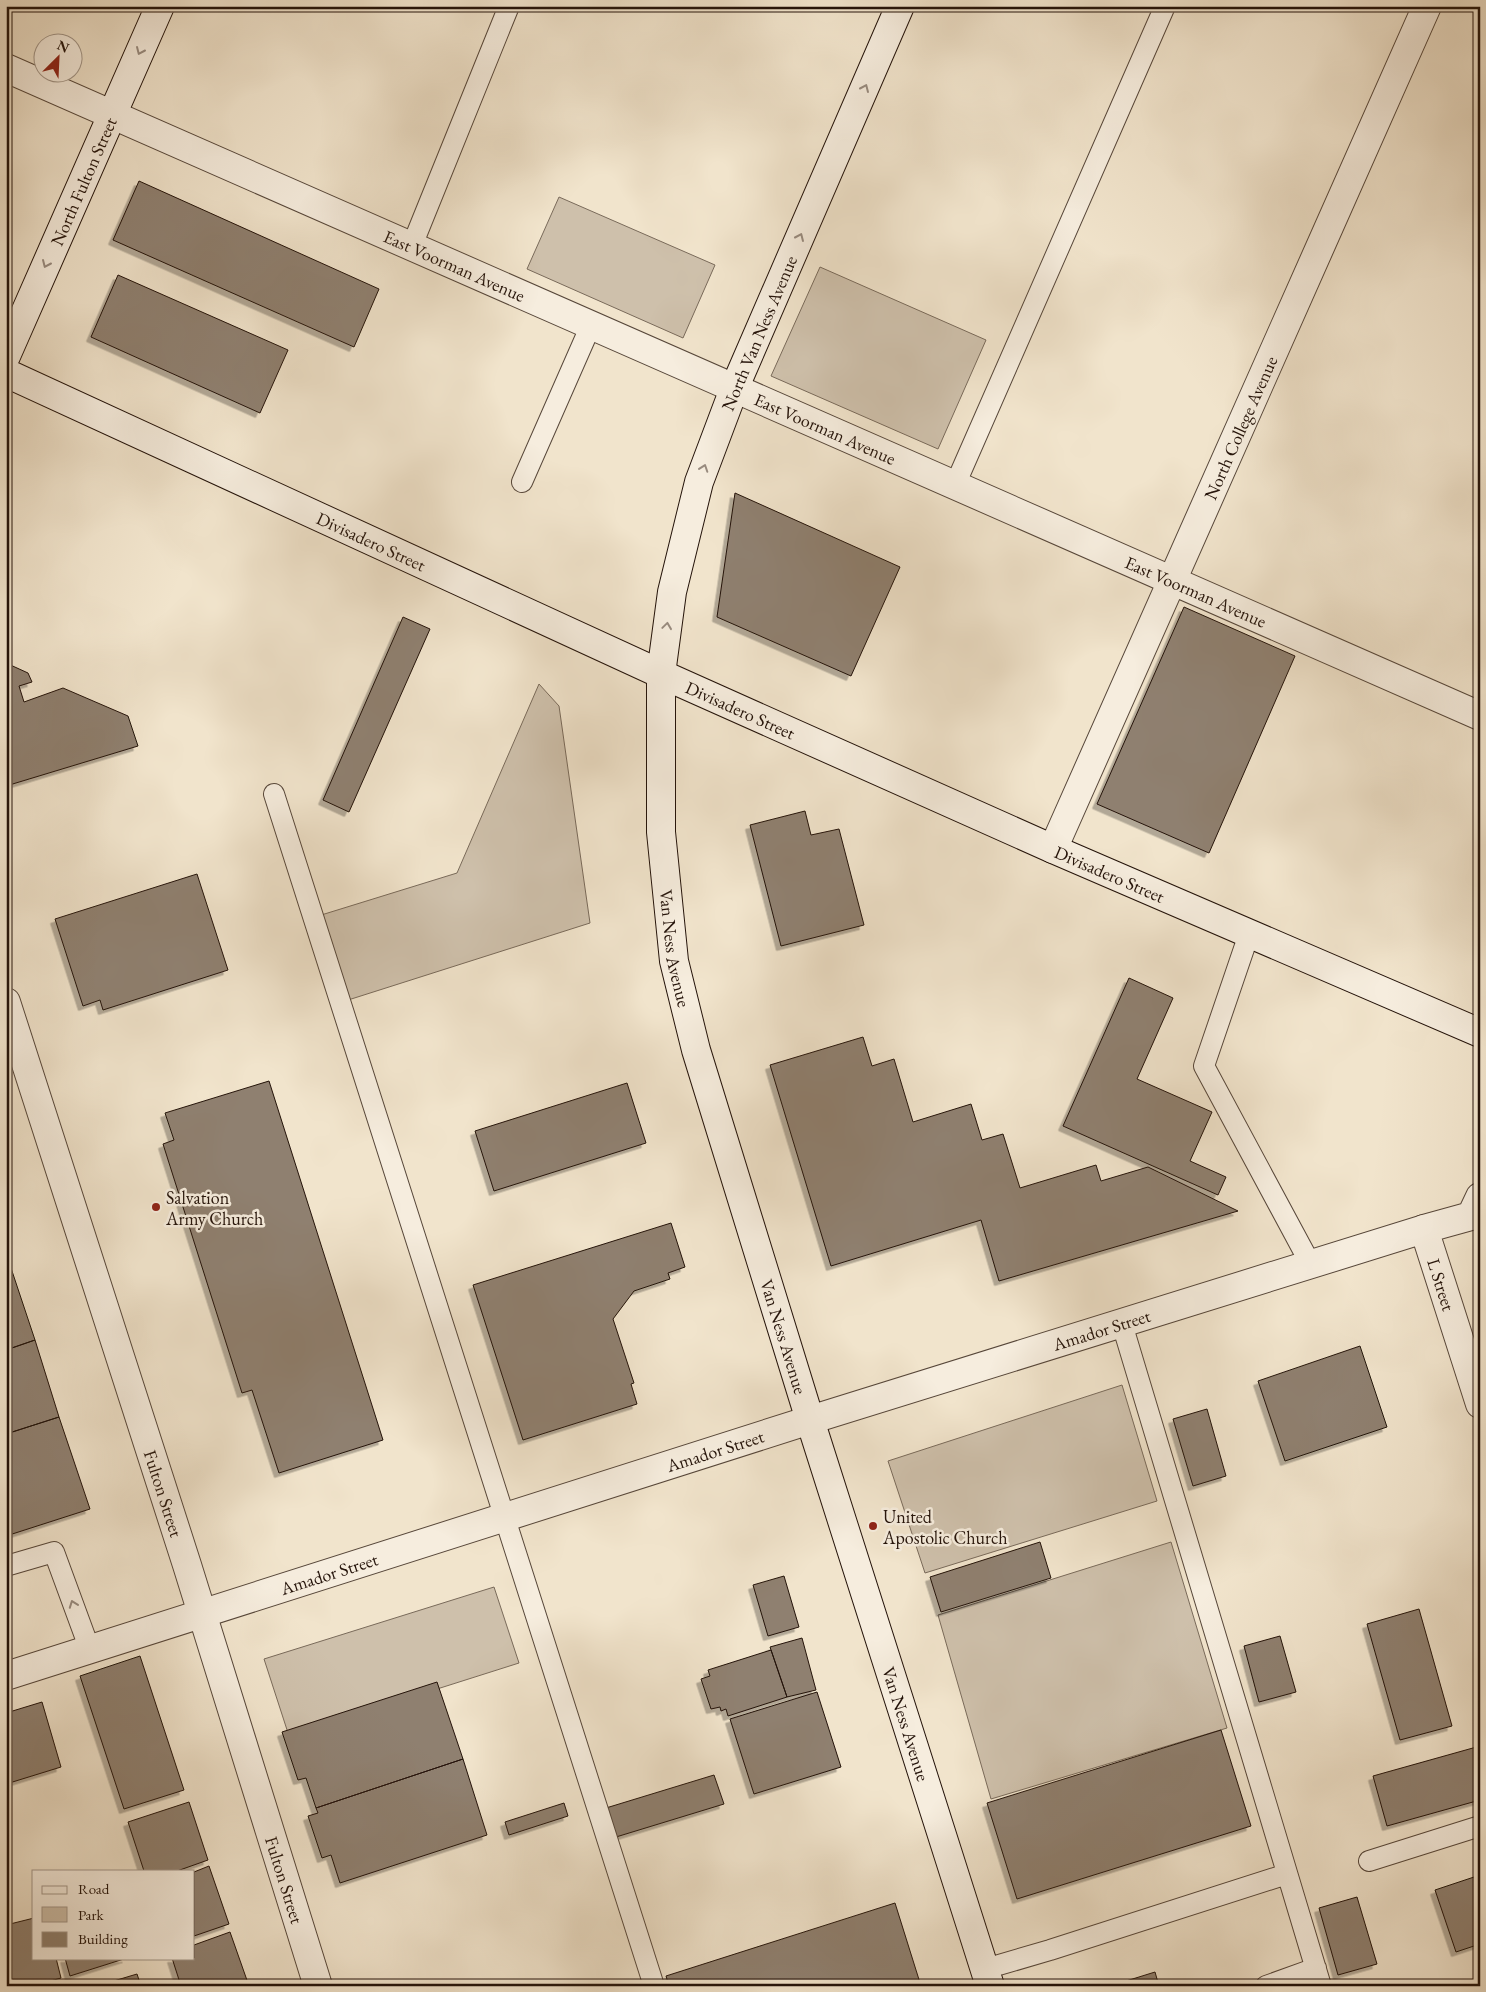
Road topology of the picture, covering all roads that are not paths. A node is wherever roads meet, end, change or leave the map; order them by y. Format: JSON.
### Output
{"nodes":[{"id":1,"x":160,"y":6,"type":"edge"},
{"id":2,"x":509,"y":6,"type":"edge"},
{"id":3,"x":900,"y":6,"type":"edge"},
{"id":4,"x":1165,"y":6,"type":"edge"},
{"id":5,"x":1427,"y":6,"type":"edge"},
{"id":6,"x":6,"y":68,"type":"edge"},
{"id":7,"x":111,"y":116,"type":"junction"},
{"id":8,"x":411,"y":248,"type":"junction"},
{"id":9,"x":591,"y":325,"type":"junction"},
{"id":10,"x":6,"y":356,"type":"edge"},
{"id":11,"x":6,"y":373,"type":"edge"},
{"id":12,"x":734,"y":389,"type":"junction"},
{"id":13,"x":522,"y":482,"type":"dead end"},
{"id":14,"x":954,"y":485,"type":"junction"},
{"id":15,"x":1171,"y":580,"type":"junction"},
{"id":16,"x":661,"y":674,"type":"junction"},
{"id":17,"x":1480,"y":716,"type":"edge"},
{"id":18,"x":274,"y":794,"type":"dead end"},
{"id":19,"x":1053,"y":850,"type":"junction"},
{"id":20,"x":1249,"y":934,"type":"junction"},
{"id":21,"x":6,"y":1002,"type":"edge"},
{"id":22,"x":1480,"y":1033,"type":"edge"},
{"id":23,"x":1480,"y":1197,"type":"edge"},
{"id":24,"x":1424,"y":1230,"type":"junction"},
{"id":25,"x":1311,"y":1265,"type":"junction"},
{"id":26,"x":1122,"y":1324,"type":"junction"},
{"id":27,"x":1480,"y":1404,"type":"edge"},
{"id":28,"x":810,"y":1420,"type":"junction"},
{"id":29,"x":505,"y":1518,"type":"junction"},
{"id":30,"x":6,"y":1566,"type":"edge"},
{"id":31,"x":202,"y":1614,"type":"junction"},
{"id":32,"x":90,"y":1650,"type":"junction"},
{"id":33,"x":6,"y":1676,"type":"edge"},
{"id":34,"x":1480,"y":1826,"type":"edge"},
{"id":35,"x":1369,"y":1860,"type":"dead end"},
{"id":36,"x":1288,"y":1874,"type":"junction"},
{"id":37,"x":988,"y":1977,"type":"edge"},
{"id":38,"x":1319,"y":1977,"type":"edge"},
{"id":39,"x":318,"y":1986,"type":"edge"},
{"id":40,"x":654,"y":1986,"type":"edge"},
{"id":41,"x":1266,"y":1986,"type":"edge"}],
"edges":[{"from":1,"to":7,"type":"street","name":"North Fulton Street","one_way":true},
{"from":2,"to":8,"type":"lane"},
{"from":12,"to":3,"type":"street","name":"North Van Ness Avenue","one_way":true},
{"from":4,"to":14,"type":"lane"},
{"from":5,"to":15,"type":"street","name":"North College Avenue"},
{"from":6,"to":7,"type":"street","name":"East Voorman Avenue"},
{"from":7,"to":8,"type":"street","name":"East Voorman Avenue"},
{"from":7,"to":10,"type":"street","name":"North Fulton Street","one_way":true},
{"from":8,"to":9,"type":"street","name":"East Voorman Avenue"},
{"from":9,"to":12,"type":"street","name":"East Voorman Avenue"},
{"from":9,"to":13,"type":"lane"},
{"from":11,"to":16,"type":"street","name":"Divisadero Street"},
{"from":12,"to":14,"type":"street","name":"East Voorman Avenue"},
{"from":16,"to":12,"type":"street","name":"North Van Ness Avenue","one_way":true},
{"from":14,"to":15,"type":"street","name":"East Voorman Avenue"},
{"from":15,"to":17,"type":"street","name":"East Voorman Avenue"},
{"from":15,"to":19,"type":"street","name":"North College Avenue"},
{"from":16,"to":19,"type":"street","name":"Divisadero Street"},
{"from":16,"to":28,"type":"street","name":"Van Ness Avenue"},
{"from":18,"to":29,"type":"lane"},
{"from":19,"to":20,"type":"street","name":"Divisadero Street"},
{"from":20,"to":22,"type":"street","name":"Divisadero Street"},
{"from":20,"to":25,"type":"lane"},
{"from":21,"to":31,"type":"street","name":"Fulton Street"},
{"from":23,"to":24,"type":"street"},
{"from":24,"to":25,"type":"street","name":"Amador Street"},
{"from":24,"to":27,"type":"street","name":"L Street"},
{"from":25,"to":26,"type":"street","name":"Amador Street"},
{"from":26,"to":28,"type":"street","name":"Amador Street"},
{"from":26,"to":36,"type":"lane"},
{"from":28,"to":29,"type":"street","name":"Amador Street"},
{"from":28,"to":37,"type":"street","name":"Van Ness Avenue"},
{"from":29,"to":31,"type":"street","name":"Amador Street"},
{"from":29,"to":40,"type":"lane"},
{"from":32,"to":30,"type":"lane","one_way":true},
{"from":31,"to":32,"type":"street","name":"Amador Street"},
{"from":31,"to":39,"type":"street","name":"Fulton Street"},
{"from":32,"to":33,"type":"street","name":"Amador Street"},
{"from":34,"to":35,"type":"lane"},
{"from":36,"to":37,"type":"lane"},
{"from":36,"to":38,"type":"lane"},
{"from":38,"to":41,"type":"lane"}]}
